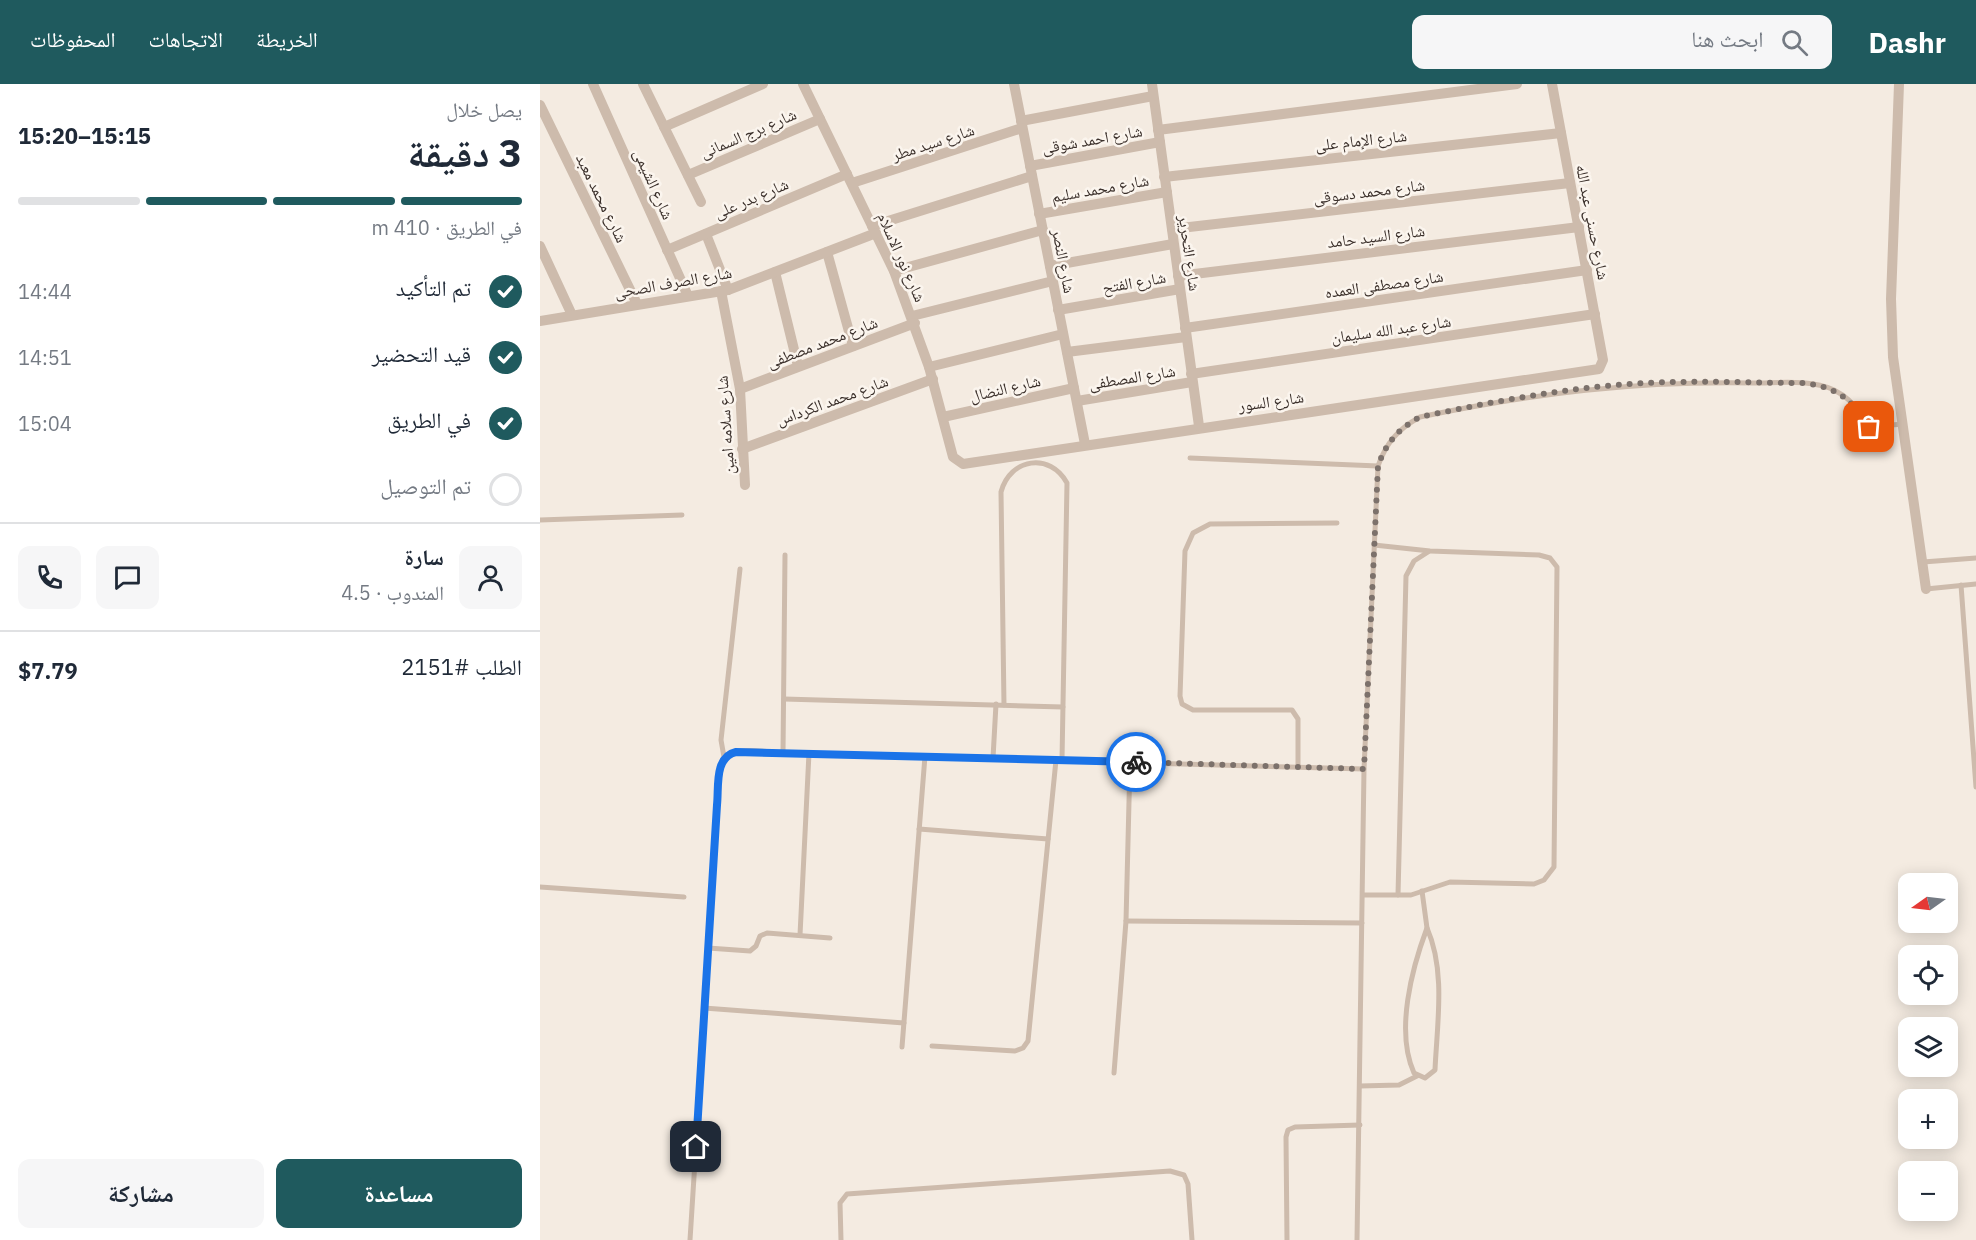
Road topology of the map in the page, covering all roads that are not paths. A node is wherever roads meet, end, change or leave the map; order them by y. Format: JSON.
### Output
{"nodes":[{"id":1,"x":593,"y":84,"type":"edge"},
{"id":2,"x":643,"y":84,"type":"edge"},
{"id":3,"x":763,"y":84,"type":"edge"},
{"id":4,"x":803,"y":84,"type":"edge"},
{"id":5,"x":1014,"y":84,"type":"edge"},
{"id":6,"x":1152,"y":84,"type":"edge"},
{"id":7,"x":1518,"y":84,"type":"edge"},
{"id":8,"x":1552,"y":84,"type":"edge"},
{"id":9,"x":1899,"y":84,"type":"edge"},
{"id":10,"x":1154,"y":96,"type":"junction"},
{"id":11,"x":540,"y":105,"type":"edge"},
{"id":12,"x":820,"y":119,"type":"junction"},
{"id":13,"x":1022,"y":124,"type":"junction"},
{"id":14,"x":664,"y":128,"type":"junction"},
{"id":15,"x":1158,"y":129,"type":"junction"},
{"id":16,"x":1561,"y":133,"type":"junction"},
{"id":17,"x":1160,"y":141,"type":"junction"},
{"id":18,"x":1031,"y":171,"type":"junction"},
{"id":19,"x":688,"y":175,"type":"junction"},
{"id":20,"x":1164,"y":177,"type":"junction"},
{"id":21,"x":850,"y":179,"type":"junction"},
{"id":22,"x":1570,"y":183,"type":"junction"},
{"id":23,"x":1167,"y":192,"type":"junction"},
{"id":24,"x":701,"y":202,"type":"dead end"},
{"id":25,"x":1039,"y":214,"type":"junction"},
{"id":26,"x":1578,"y":226,"type":"junction"},
{"id":27,"x":1172,"y":229,"type":"junction"},
{"id":28,"x":874,"y":230,"type":"junction"},
{"id":29,"x":1043,"y":230,"type":"junction"},
{"id":30,"x":706,"y":234,"type":"junction"},
{"id":31,"x":1173,"y":244,"type":"junction"},
{"id":32,"x":540,"y":246,"type":"edge"},
{"id":33,"x":667,"y":250,"type":"junction"},
{"id":34,"x":827,"y":252,"type":"junction"},
{"id":35,"x":1050,"y":266,"type":"junction"},
{"id":36,"x":1587,"y":270,"type":"junction"},
{"id":37,"x":894,"y":271,"type":"junction"},
{"id":38,"x":776,"y":272,"type":"junction"},
{"id":39,"x":1178,"y":276,"type":"junction"},
{"id":40,"x":1053,"y":281,"type":"junction"},
{"id":41,"x":1180,"y":289,"type":"junction"},
{"id":42,"x":725,"y":291,"type":"junction"},
{"id":43,"x":688,"y":296,"type":"junction"},
{"id":44,"x":637,"y":304,"type":"junction"},
{"id":45,"x":1058,"y":310,"type":"junction"},
{"id":46,"x":1595,"y":314,"type":"junction"},
{"id":47,"x":572,"y":315,"type":"junction"},
{"id":48,"x":913,"y":320,"type":"junction"},
{"id":49,"x":540,"y":321,"type":"edge"},
{"id":50,"x":1186,"y":332,"type":"junction"},
{"id":51,"x":1063,"y":334,"type":"junction"},
{"id":52,"x":853,"y":346,"type":"junction"},
{"id":53,"x":1067,"y":352,"type":"junction"},
{"id":54,"x":798,"y":366,"type":"junction"},
{"id":55,"x":1602,"y":366,"type":"joint"},
{"id":56,"x":929,"y":367,"type":"junction"},
{"id":57,"x":1192,"y":378,"type":"junction"},
{"id":58,"x":933,"y":379,"type":"junction"},
{"id":59,"x":1074,"y":388,"type":"junction"},
{"id":60,"x":740,"y":389,"type":"junction"},
{"id":61,"x":1077,"y":401,"type":"junction"},
{"id":62,"x":943,"y":417,"type":"junction"},
{"id":63,"x":1903,"y":424,"type":"junction"},
{"id":64,"x":1198,"y":426,"type":"junction"},
{"id":65,"x":1869,"y":427,"type":"junction"},
{"id":66,"x":1085,"y":444,"type":"junction"},
{"id":67,"x":1873,"y":448,"type":"dead end"},
{"id":68,"x":742,"y":449,"type":"junction"},
{"id":69,"x":952,"y":451,"type":"joint"},
{"id":70,"x":1190,"y":458,"type":"dead end"},
{"id":71,"x":1378,"y":466,"type":"junction"},
{"id":72,"x":745,"y":485,"type":"dead end"},
{"id":73,"x":682,"y":515,"type":"dead end"},
{"id":74,"x":540,"y":520,"type":"edge"},
{"id":75,"x":1338,"y":523,"type":"dead end"},
{"id":76,"x":1374,"y":545,"type":"junction"},
{"id":77,"x":1430,"y":552,"type":"junction"},
{"id":78,"x":785,"y":555,"type":"dead end"},
{"id":79,"x":1976,"y":558,"type":"edge"},
{"id":80,"x":1923,"y":562,"type":"junction"},
{"id":81,"x":740,"y":568,"type":"dead end"},
{"id":82,"x":1976,"y":584,"type":"edge"},
{"id":83,"x":1961,"y":585,"type":"junction"},
{"id":84,"x":1926,"y":589,"type":"joint"},
{"id":85,"x":784,"y":699,"type":"junction"},
{"id":86,"x":996,"y":704,"type":"junction"},
{"id":87,"x":1004,"y":705,"type":"junction"},
{"id":88,"x":1063,"y":707,"type":"junction"},
{"id":89,"x":783,"y":753,"type":"junction"},
{"id":90,"x":809,"y":753,"type":"junction"},
{"id":91,"x":925,"y":756,"type":"junction"},
{"id":92,"x":724,"y":757,"type":"junction"},
{"id":93,"x":993,"y":758,"type":"junction"},
{"id":94,"x":1059,"y":760,"type":"junction"},
{"id":95,"x":1130,"y":762,"type":"junction"},
{"id":96,"x":1298,"y":767,"type":"junction"},
{"id":97,"x":1364,"y":769,"type":"junction"},
{"id":98,"x":1976,"y":787,"type":"edge"},
{"id":99,"x":919,"y":829,"type":"junction"},
{"id":100,"x":1048,"y":839,"type":"junction"},
{"id":101,"x":540,"y":887,"type":"edge"},
{"id":102,"x":1422,"y":891,"type":"junction"},
{"id":103,"x":1363,"y":895,"type":"junction"},
{"id":104,"x":1398,"y":896,"type":"junction"},
{"id":105,"x":684,"y":897,"type":"dead end"},
{"id":106,"x":1126,"y":921,"type":"junction"},
{"id":107,"x":1362,"y":923,"type":"junction"},
{"id":108,"x":1427,"y":928,"type":"junction"},
{"id":109,"x":800,"y":935,"type":"junction"},
{"id":110,"x":830,"y":938,"type":"dead end"},
{"id":111,"x":708,"y":948,"type":"junction"},
{"id":112,"x":705,"y":1008,"type":"junction"},
{"id":113,"x":904,"y":1023,"type":"junction"},
{"id":114,"x":933,"y":1046,"type":"dead end"},
{"id":115,"x":902,"y":1047,"type":"dead end"},
{"id":116,"x":1114,"y":1073,"type":"dead end"},
{"id":117,"x":1417,"y":1076,"type":"junction"},
{"id":118,"x":1360,"y":1086,"type":"junction"},
{"id":119,"x":1360,"y":1125,"type":"junction"},
{"id":120,"x":690,"y":1240,"type":"edge"},
{"id":121,"x":841,"y":1240,"type":"edge"},
{"id":122,"x":1192,"y":1240,"type":"edge"},
{"id":123,"x":1287,"y":1240,"type":"edge"},
{"id":124,"x":1357,"y":1240,"type":"edge"}],
"edges":[{"from":1,"to":33,"type":"street","name":"شارع الشيمى"},
{"from":2,"to":14,"type":"street"},
{"from":3,"to":14,"type":"street"},
{"from":4,"to":12,"type":"street","name":"شارع نور الاسلام"},
{"from":5,"to":13,"type":"street","name":"شارع النصر"},
{"from":6,"to":10,"type":"street","name":"شارع التحرير"},
{"from":7,"to":15,"type":"street"},
{"from":8,"to":16,"type":"street","name":"شارع حسنى عبد الله"},
{"from":9,"to":63,"type":"street"},
{"from":10,"to":13,"type":"street","name":"شارع سيد مطر"},
{"from":10,"to":15,"type":"street","name":"شارع التحرير"},
{"from":11,"to":44,"type":"street","name":"شارع محمد معبد"},
{"from":12,"to":19,"type":"street","name":"شارع برج السمانى"},
{"from":12,"to":21,"type":"street","name":"شارع نور الاسلام"},
{"from":13,"to":18,"type":"street","name":"شارع النصر"},
{"from":13,"to":21,"type":"street","name":"شارع سيد مطر"},
{"from":14,"to":19,"type":"street"},
{"from":15,"to":17,"type":"street","name":"شارع التحرير"},
{"from":16,"to":20,"type":"street","name":"شارع الإمام على"},
{"from":16,"to":22,"type":"street","name":"شارع حسنى عبد الله"},
{"from":17,"to":18,"type":"street","name":"شارع احمد شوقى"},
{"from":17,"to":20,"type":"street","name":"شارع التحرير"},
{"from":18,"to":25,"type":"street","name":"شارع النصر"},
{"from":18,"to":28,"type":"street","name":"شارع احمد شوقى"},
{"from":19,"to":24,"type":"street"},
{"from":20,"to":23,"type":"street","name":"شارع التحرير"},
{"from":21,"to":28,"type":"street","name":"شارع نور الاسلام"},
{"from":21,"to":30,"type":"street","name":"شارع بدر على"},
{"from":22,"to":26,"type":"street","name":"شارع حسنى عبد الله"},
{"from":22,"to":27,"type":"street","name":"شارع محمد دسوقى"},
{"from":23,"to":25,"type":"street","name":"شارع محمد سليم"},
{"from":23,"to":27,"type":"street","name":"شارع التحرير"},
{"from":25,"to":29,"type":"street","name":"شارع النصر"},
{"from":26,"to":36,"type":"street","name":"شارع حسنى عبد الله"},
{"from":26,"to":39,"type":"street","name":"شارع السيد حامد"},
{"from":27,"to":31,"type":"street","name":"شارع التحرير"},
{"from":28,"to":34,"type":"street","name":"شارع الصرف الصحى"},
{"from":28,"to":37,"type":"street","name":"شارع نور الاسلام"},
{"from":29,"to":35,"type":"street","name":"شارع النصر"},
{"from":29,"to":37,"type":"street"},
{"from":30,"to":33,"type":"street","name":"شارع بدر على"},
{"from":30,"to":42,"type":"street","name":"شارع سلامه امين"},
{"from":31,"to":35,"type":"street"},
{"from":31,"to":39,"type":"street","name":"شارع التحرير"},
{"from":32,"to":47,"type":"street"},
{"from":33,"to":43,"type":"street","name":"شارع الشيمى"},
{"from":34,"to":38,"type":"street","name":"شارع الصرف الصحى"},
{"from":34,"to":52,"type":"street"},
{"from":35,"to":40,"type":"street","name":"شارع النصر"},
{"from":36,"to":46,"type":"street","name":"شارع حسنى عبد الله"},
{"from":36,"to":50,"type":"street","name":"شارع مصطفى العمده"},
{"from":37,"to":48,"type":"street","name":"شارع نور الاسلام"},
{"from":38,"to":42,"type":"street","name":"شارع الصرف الصحى"},
{"from":38,"to":54,"type":"street"},
{"from":39,"to":41,"type":"street","name":"شارع التحرير"},
{"from":40,"to":45,"type":"street","name":"شارع النصر"},
{"from":40,"to":48,"type":"street","name":"شارع محمد مصطفى"},
{"from":41,"to":45,"type":"street","name":"شارع الفتح"},
{"from":41,"to":50,"type":"street","name":"شارع التحرير"},
{"from":42,"to":43,"type":"street","name":"شارع الصرف الصحى"},
{"from":42,"to":60,"type":"street","name":"شارع سلامه امين"},
{"from":43,"to":44,"type":"street","name":"شارع الصرف الصحى"},
{"from":44,"to":47,"type":"street","name":"شارع الصرف الصحى"},
{"from":45,"to":51,"type":"street","name":"شارع النصر"},
{"from":46,"to":55,"type":"street","name":"شارع حسنى عبد الله"},
{"from":46,"to":57,"type":"street","name":"شارع عبد الله سليمان"},
{"from":47,"to":49,"type":"street","name":"شارع الصرف الصحى"},
{"from":48,"to":52,"type":"street","name":"شارع محمد مصطفى"},
{"from":48,"to":56,"type":"street","name":"شارع نور الاسلام"},
{"from":50,"to":53,"type":"street","name":"شارع مصطفى العمده"},
{"from":50,"to":57,"type":"street","name":"شارع التحرير"},
{"from":51,"to":53,"type":"street","name":"شارع النصر"},
{"from":51,"to":56,"type":"street"},
{"from":52,"to":54,"type":"street","name":"شارع محمد مصطفى"},
{"from":53,"to":59,"type":"street","name":"شارع النصر"},
{"from":54,"to":60,"type":"street","name":"شارع محمد مصطفى"},
{"from":55,"to":64,"type":"street","name":"شارع السور"},
{"from":56,"to":58,"type":"street","name":"شارع نور الاسلام"},
{"from":57,"to":61,"type":"street","name":"شارع المصطفى"},
{"from":57,"to":64,"type":"street","name":"شارع التحرير"},
{"from":58,"to":62,"type":"street","name":"شارع نور الاسلام"},
{"from":58,"to":68,"type":"street","name":"شارع محمد الكرداس"},
{"from":59,"to":61,"type":"street","name":"شارع النصر"},
{"from":59,"to":62,"type":"street","name":"شارع النضال"},
{"from":60,"to":68,"type":"street","name":"شارع سلامه امين"},
{"from":61,"to":66,"type":"street","name":"شارع النصر"},
{"from":62,"to":69,"type":"street","name":"شارع نور الاسلام"},
{"from":63,"to":65,"type":"lane"},
{"from":63,"to":80,"type":"street"},
{"from":64,"to":66,"type":"street","name":"شارع السور"},
{"from":65,"to":67,"type":"lane"},
{"from":65,"to":71,"type":"lane"},
{"from":66,"to":69,"type":"street","name":"شارع السور"},
{"from":68,"to":72,"type":"street","name":"شارع سلامه امين"},
{"from":70,"to":71,"type":"lane"},
{"from":71,"to":76,"type":"lane"},
{"from":73,"to":74,"type":"lane"},
{"from":75,"to":96,"type":"lane"},
{"from":76,"to":77,"type":"lane"},
{"from":76,"to":97,"type":"lane"},
{"from":77,"to":102,"type":"lane"},
{"from":77,"to":104,"type":"lane"},
{"from":78,"to":85,"type":"lane"},
{"from":79,"to":80,"type":"lane"},
{"from":80,"to":84,"type":"street"},
{"from":81,"to":92,"type":"lane"},
{"from":82,"to":83,"type":"lane"},
{"from":83,"to":84,"type":"lane"},
{"from":83,"to":98,"type":"lane"},
{"from":85,"to":86,"type":"lane"},
{"from":85,"to":89,"type":"lane"},
{"from":86,"to":87,"type":"lane"},
{"from":86,"to":93,"type":"lane"},
{"from":87,"to":88,"type":"lane"},
{"from":87,"to":88,"type":"lane"},
{"from":88,"to":94,"type":"lane"},
{"from":89,"to":90,"type":"lane"},
{"from":89,"to":92,"type":"lane"},
{"from":90,"to":91,"type":"lane"},
{"from":90,"to":109,"type":"lane"},
{"from":91,"to":93,"type":"lane"},
{"from":91,"to":99,"type":"lane"},
{"from":92,"to":111,"type":"lane"},
{"from":93,"to":94,"type":"lane"},
{"from":94,"to":95,"type":"lane"},
{"from":94,"to":100,"type":"lane"},
{"from":95,"to":96,"type":"lane"},
{"from":95,"to":106,"type":"lane"},
{"from":96,"to":97,"type":"lane"},
{"from":97,"to":103,"type":"lane"},
{"from":99,"to":100,"type":"lane"},
{"from":99,"to":113,"type":"lane"},
{"from":100,"to":114,"type":"lane"},
{"from":101,"to":105,"type":"lane"},
{"from":102,"to":104,"type":"lane"},
{"from":102,"to":108,"type":"lane"},
{"from":103,"to":104,"type":"lane"},
{"from":103,"to":107,"type":"lane"},
{"from":106,"to":107,"type":"lane"},
{"from":106,"to":116,"type":"lane"},
{"from":107,"to":118,"type":"lane"},
{"from":108,"to":117,"type":"lane"},
{"from":108,"to":117,"type":"lane"},
{"from":109,"to":110,"type":"lane"},
{"from":109,"to":111,"type":"lane"},
{"from":111,"to":112,"type":"lane"},
{"from":112,"to":113,"type":"lane"},
{"from":112,"to":120,"type":"lane"},
{"from":113,"to":115,"type":"lane"},
{"from":117,"to":118,"type":"lane"},
{"from":118,"to":119,"type":"lane"},
{"from":119,"to":123,"type":"lane"},
{"from":119,"to":124,"type":"lane"},
{"from":121,"to":122,"type":"lane"}]}
